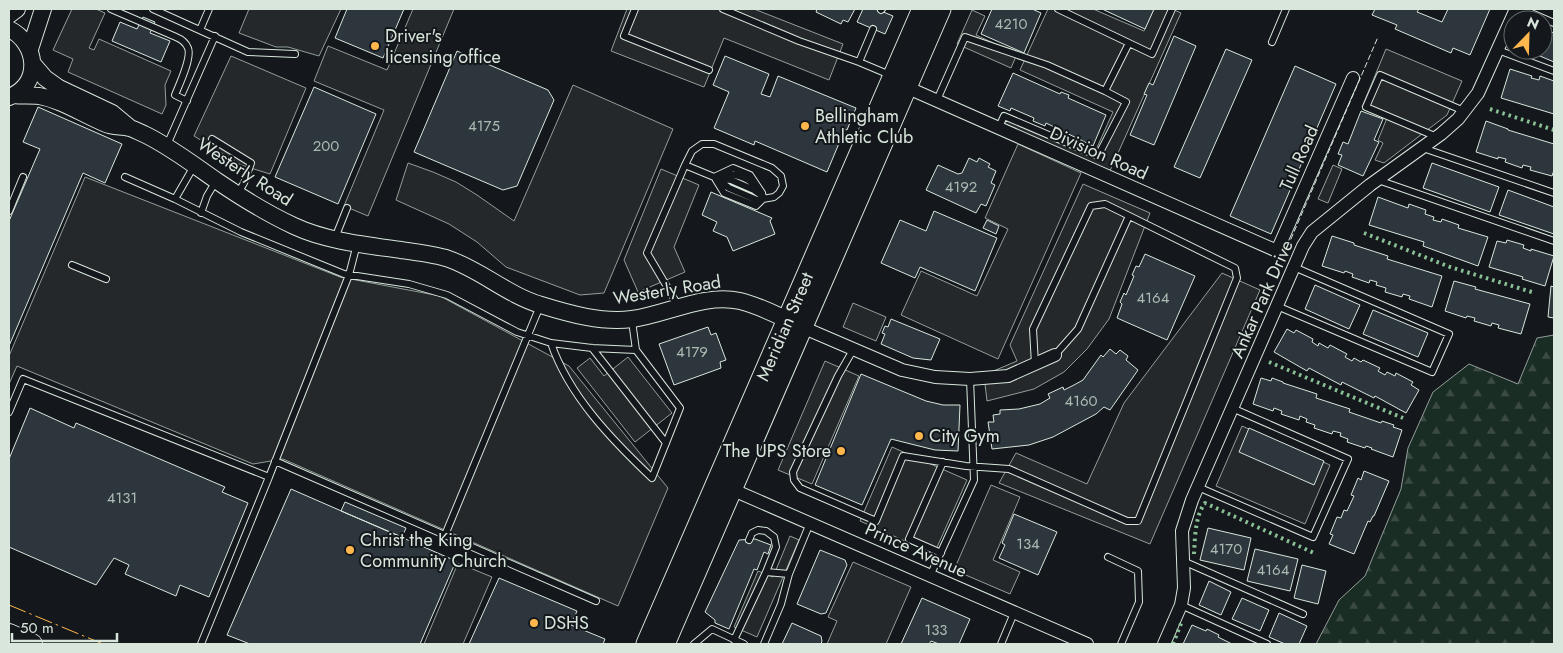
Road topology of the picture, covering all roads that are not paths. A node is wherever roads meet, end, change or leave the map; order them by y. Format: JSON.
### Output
{"nodes":[{"id":1,"x":17,"y":9,"type":"edge"},
{"id":2,"x":43,"y":9,"type":"edge"},
{"id":3,"x":111,"y":9,"type":"edge"},
{"id":4,"x":153,"y":9,"type":"edge"},
{"id":5,"x":209,"y":9,"type":"edge"},
{"id":6,"x":635,"y":9,"type":"edge"},
{"id":7,"x":723,"y":9,"type":"edge"},
{"id":8,"x":923,"y":9,"type":"edge"},
{"id":9,"x":940,"y":9,"type":"edge"},
{"id":10,"x":1058,"y":9,"type":"edge"},
{"id":11,"x":1172,"y":9,"type":"edge"},
{"id":12,"x":1286,"y":9,"type":"edge"},
{"id":13,"x":1516,"y":9,"type":"edge"},
{"id":14,"x":1522,"y":9,"type":"edge"},
{"id":15,"x":9,"y":15,"type":"edge"},
{"id":16,"x":1554,"y":22,"type":"edge"},
{"id":17,"x":9,"y":29,"type":"edge"},
{"id":18,"x":873,"y":29,"type":"dead end"},
{"id":19,"x":200,"y":30,"type":"junction"},
{"id":20,"x":215,"y":36,"type":"junction"},
{"id":21,"x":1272,"y":42,"type":"dead end"},
{"id":22,"x":1129,"y":43,"type":"junction"},
{"id":23,"x":1498,"y":50,"type":"junction"},
{"id":24,"x":295,"y":54,"type":"dead end"},
{"id":25,"x":31,"y":56,"type":"junction"},
{"id":26,"x":859,"y":62,"type":"junction"},
{"id":27,"x":709,"y":70,"type":"dead end"},
{"id":28,"x":1554,"y":71,"type":"edge"},
{"id":29,"x":1353,"y":78,"type":"dead end"},
{"id":30,"x":900,"y":82,"type":"junction"},
{"id":31,"x":1106,"y":91,"type":"junction"},
{"id":32,"x":11,"y":96,"type":"edge"},
{"id":33,"x":937,"y":100,"type":"junction"},
{"id":34,"x":187,"y":101,"type":"junction"},
{"id":35,"x":1464,"y":111,"type":"junction"},
{"id":36,"x":999,"y":127,"type":"junction"},
{"id":37,"x":130,"y":128,"type":"junction"},
{"id":38,"x":1437,"y":137,"type":"junction"},
{"id":39,"x":212,"y":139,"type":"dead end"},
{"id":40,"x":167,"y":146,"type":"junction"},
{"id":41,"x":1422,"y":148,"type":"junction"},
{"id":42,"x":195,"y":164,"type":"junction"},
{"id":43,"x":685,"y":166,"type":"junction"},
{"id":44,"x":23,"y":177,"type":"dead end"},
{"id":45,"x":125,"y":177,"type":"dead end"},
{"id":46,"x":714,"y":177,"type":"junction"},
{"id":47,"x":216,"y":180,"type":"junction"},
{"id":48,"x":1377,"y":180,"type":"junction"},
{"id":49,"x":1554,"y":193,"type":"edge"},
{"id":50,"x":238,"y":194,"type":"junction"},
{"id":51,"x":765,"y":198,"type":"junction"},
{"id":52,"x":175,"y":199,"type":"junction"},
{"id":53,"x":347,"y":208,"type":"dead end"},
{"id":54,"x":9,"y":211,"type":"edge"},
{"id":55,"x":201,"y":213,"type":"junction"},
{"id":56,"x":1128,"y":216,"type":"junction"},
{"id":57,"x":334,"y":239,"type":"junction"},
{"id":58,"x":1554,"y":242,"type":"edge"},
{"id":59,"x":357,"y":243,"type":"junction"},
{"id":60,"x":1277,"y":251,"type":"joint"},
{"id":61,"x":72,"y":265,"type":"dead end"},
{"id":62,"x":1294,"y":267,"type":"junction"},
{"id":63,"x":349,"y":275,"type":"junction"},
{"id":64,"x":106,"y":279,"type":"dead end"},
{"id":65,"x":540,"y":305,"type":"junction"},
{"id":66,"x":1277,"y":306,"type":"junction"},
{"id":67,"x":679,"y":308,"type":"junction"},
{"id":68,"x":632,"y":319,"type":"junction"},
{"id":69,"x":795,"y":324,"type":"junction"},
{"id":70,"x":528,"y":336,"type":"junction"},
{"id":71,"x":551,"y":343,"type":"junction"},
{"id":72,"x":592,"y":348,"type":"junction"},
{"id":73,"x":636,"y":350,"type":"junction"},
{"id":74,"x":853,"y":350,"type":"junction"},
{"id":75,"x":1055,"y":355,"type":"joint"},
{"id":76,"x":1035,"y":364,"type":"junction"},
{"id":77,"x":970,"y":379,"type":"junction"},
{"id":78,"x":1232,"y":408,"type":"junction"},
{"id":79,"x":9,"y":412,"type":"edge"},
{"id":80,"x":742,"y":424,"type":"junction"},
{"id":81,"x":666,"y":443,"type":"junction"},
{"id":82,"x":276,"y":461,"type":"junction"},
{"id":83,"x":943,"y":462,"type":"junction"},
{"id":84,"x":973,"y":466,"type":"junction"},
{"id":85,"x":269,"y":477,"type":"junction"},
{"id":86,"x":1198,"y":487,"type":"junction"},
{"id":87,"x":731,"y":489,"type":"junction"},
{"id":88,"x":810,"y":523,"type":"junction"},
{"id":89,"x":444,"y":535,"type":"junction"},
{"id":90,"x":749,"y":540,"type":"dead end"},
{"id":91,"x":941,"y":553,"type":"junction"},
{"id":92,"x":1108,"y":557,"type":"dead end"},
{"id":93,"x":1183,"y":561,"type":"junction"},
{"id":94,"x":766,"y":572,"type":"junction"},
{"id":95,"x":789,"y":574,"type":"junction"},
{"id":96,"x":930,"y":576,"type":"junction"},
{"id":97,"x":596,"y":601,"type":"dead end"},
{"id":98,"x":1180,"y":605,"type":"junction"},
{"id":99,"x":1014,"y":613,"type":"junction"},
{"id":100,"x":1303,"y":614,"type":"dead end"},
{"id":101,"x":715,"y":620,"type":"dead end"},
{"id":102,"x":712,"y":629,"type":"junction"},
{"id":103,"x":10,"y":638,"type":"edge"},
{"id":104,"x":734,"y":640,"type":"junction"},
{"id":105,"x":32,"y":644,"type":"edge"},
{"id":106,"x":201,"y":644,"type":"edge"},
{"id":107,"x":647,"y":644,"type":"edge"},
{"id":108,"x":664,"y":644,"type":"edge"},
{"id":109,"x":694,"y":644,"type":"edge"},
{"id":110,"x":744,"y":644,"type":"edge"},
{"id":111,"x":764,"y":644,"type":"edge"},
{"id":112,"x":1000,"y":644,"type":"edge"},
{"id":113,"x":1086,"y":644,"type":"edge"},
{"id":114,"x":1121,"y":644,"type":"edge"},
{"id":115,"x":1164,"y":644,"type":"edge"},
{"id":116,"x":1266,"y":644,"type":"edge"}],
"edges":[{"from":1,"to":15,"type":"street"},
{"from":2,"to":25,"type":"street"},
{"from":3,"to":34,"type":"lane"},
{"from":4,"to":19,"type":"lane"},
{"from":5,"to":19,"type":"lane"},
{"from":6,"to":27,"type":"lane"},
{"from":7,"to":26,"type":"lane"},
{"from":8,"to":30,"type":"highway","name":"Meridian Street"},
{"from":9,"to":30,"type":"highway","name":"Meridian Street"},
{"from":10,"to":22,"type":"lane"},
{"from":11,"to":22,"type":"lane"},
{"from":12,"to":21,"type":"lane"},
{"from":13,"to":23,"type":"street","name":"Ankar Park Drive"},
{"from":14,"to":16,"type":"lane"},
{"from":17,"to":25,"type":"street","name":"Westerly Road"},
{"from":18,"to":26,"type":"lane"},
{"from":19,"to":20,"type":"lane"},
{"from":20,"to":24,"type":"lane"},
{"from":20,"to":34,"type":"lane"},
{"from":22,"to":31,"type":"lane"},
{"from":23,"to":28,"type":"lane"},
{"from":23,"to":35,"type":"street","name":"Ankar Park Drive"},
{"from":25,"to":32,"type":"street"},
{"from":25,"to":37,"type":"street","name":"Westerly Road"},
{"from":26,"to":30,"type":"lane"},
{"from":29,"to":60,"type":"street","name":"Tull Road"},
{"from":30,"to":33,"type":"street","name":"Division Road"},
{"from":30,"to":69,"type":"highway","name":"Meridian Street"},
{"from":30,"to":69,"type":"highway","name":"Meridian Street"},
{"from":31,"to":33,"type":"lane"},
{"from":31,"to":36,"type":"lane"},
{"from":32,"to":37,"type":"street","name":"Westerly Road"},
{"from":33,"to":36,"type":"street","name":"Division Road"},
{"from":34,"to":40,"type":"lane"},
{"from":35,"to":38,"type":"street","name":"Ankar Park Drive"},
{"from":35,"to":38,"type":"lane"},
{"from":36,"to":60,"type":"street","name":"Division Road"},
{"from":37,"to":40,"type":"street","name":"Westerly Road"},
{"from":38,"to":41,"type":"street","name":"Ankar Park Drive"},
{"from":39,"to":50,"type":"lane"},
{"from":40,"to":42,"type":"street","name":"Westerly Road"},
{"from":41,"to":48,"type":"street","name":"Ankar Park Drive"},
{"from":41,"to":49,"type":"lane"},
{"from":42,"to":47,"type":"street","name":"Westerly Road"},
{"from":42,"to":52,"type":"lane"},
{"from":43,"to":46,"type":"lane"},
{"from":43,"to":51,"type":"lane"},
{"from":43,"to":67,"type":"lane"},
{"from":44,"to":54,"type":"lane"},
{"from":45,"to":52,"type":"lane"},
{"from":46,"to":51,"type":"lane"},
{"from":46,"to":51,"type":"lane"},
{"from":46,"to":51,"type":"lane"},
{"from":47,"to":50,"type":"street","name":"Westerly Road"},
{"from":47,"to":55,"type":"lane"},
{"from":48,"to":58,"type":"lane"},
{"from":48,"to":62,"type":"street","name":"Ankar Park Drive"},
{"from":50,"to":57,"type":"street","name":"Westerly Road"},
{"from":52,"to":55,"type":"lane"},
{"from":53,"to":57,"type":"lane"},
{"from":55,"to":63,"type":"lane"},
{"from":56,"to":75,"type":"lane"},
{"from":56,"to":76,"type":"lane"},
{"from":56,"to":84,"type":"lane"},
{"from":57,"to":59,"type":"street","name":"Westerly Road"},
{"from":59,"to":63,"type":"lane"},
{"from":59,"to":65,"type":"street","name":"Westerly Road"},
{"from":61,"to":64,"type":"lane"},
{"from":62,"to":66,"type":"street","name":"Ankar Park Drive"},
{"from":62,"to":66,"type":"lane"},
{"from":63,"to":70,"type":"lane"},
{"from":63,"to":82,"type":"lane"},
{"from":65,"to":68,"type":"street","name":"Westerly Road"},
{"from":65,"to":70,"type":"lane"},
{"from":66,"to":78,"type":"street","name":"Ankar Park Drive"},
{"from":67,"to":68,"type":"street","name":"Westerly Road"},
{"from":67,"to":69,"type":"street","name":"Westerly Road"},
{"from":68,"to":73,"type":"lane"},
{"from":69,"to":74,"type":"street","name":"Westerly Road"},
{"from":69,"to":80,"type":"highway","name":"Meridian Street"},
{"from":69,"to":87,"type":"highway","name":"Meridian Street"},
{"from":70,"to":71,"type":"lane"},
{"from":70,"to":89,"type":"lane"},
{"from":71,"to":72,"type":"lane"},
{"from":71,"to":81,"type":"lane"},
{"from":72,"to":73,"type":"lane"},
{"from":72,"to":81,"type":"lane"},
{"from":73,"to":81,"type":"lane"},
{"from":74,"to":77,"type":"street","name":"Westerly Road"},
{"from":74,"to":83,"type":"lane"},
{"from":75,"to":76,"type":"street","name":"Westerly Road"},
{"from":76,"to":77,"type":"street","name":"Westerly Road"},
{"from":77,"to":84,"type":"lane"},
{"from":78,"to":86,"type":"street","name":"Ankar Park Drive"},
{"from":78,"to":86,"type":"lane"},
{"from":79,"to":85,"type":"lane"},
{"from":80,"to":87,"type":"highway"},
{"from":80,"to":107,"type":"highway","name":"Meridian Street"},
{"from":82,"to":85,"type":"lane"},
{"from":82,"to":89,"type":"lane"},
{"from":83,"to":84,"type":"lane"},
{"from":83,"to":91,"type":"lane"},
{"from":84,"to":91,"type":"lane"},
{"from":85,"to":106,"type":"lane"},
{"from":86,"to":93,"type":"street","name":"Ankar Park Drive"},
{"from":87,"to":88,"type":"street","name":"Prince Avenue"},
{"from":87,"to":108,"type":"highway","name":"Meridian Street"},
{"from":88,"to":95,"type":"lane"},
{"from":88,"to":96,"type":"street","name":"Prince Avenue"},
{"from":89,"to":97,"type":"lane"},
{"from":90,"to":94,"type":"lane"},
{"from":91,"to":96,"type":"lane"},
{"from":92,"to":114,"type":"lane"},
{"from":93,"to":98,"type":"street","name":"Ankar Park Drive"},
{"from":93,"to":100,"type":"lane"},
{"from":94,"to":95,"type":"lane"},
{"from":94,"to":104,"type":"lane"},
{"from":95,"to":111,"type":"lane"},
{"from":96,"to":99,"type":"street","name":"Prince Avenue"},
{"from":98,"to":115,"type":"street","name":"Ankar Park Drive"},
{"from":98,"to":116,"type":"lane"},
{"from":99,"to":112,"type":"lane"},
{"from":99,"to":113,"type":"street","name":"Prince Avenue"},
{"from":101,"to":102,"type":"lane"},
{"from":102,"to":104,"type":"lane"},
{"from":102,"to":109,"type":"lane"},
{"from":103,"to":105,"type":"main road"},
{"from":104,"to":110,"type":"lane"}]}
